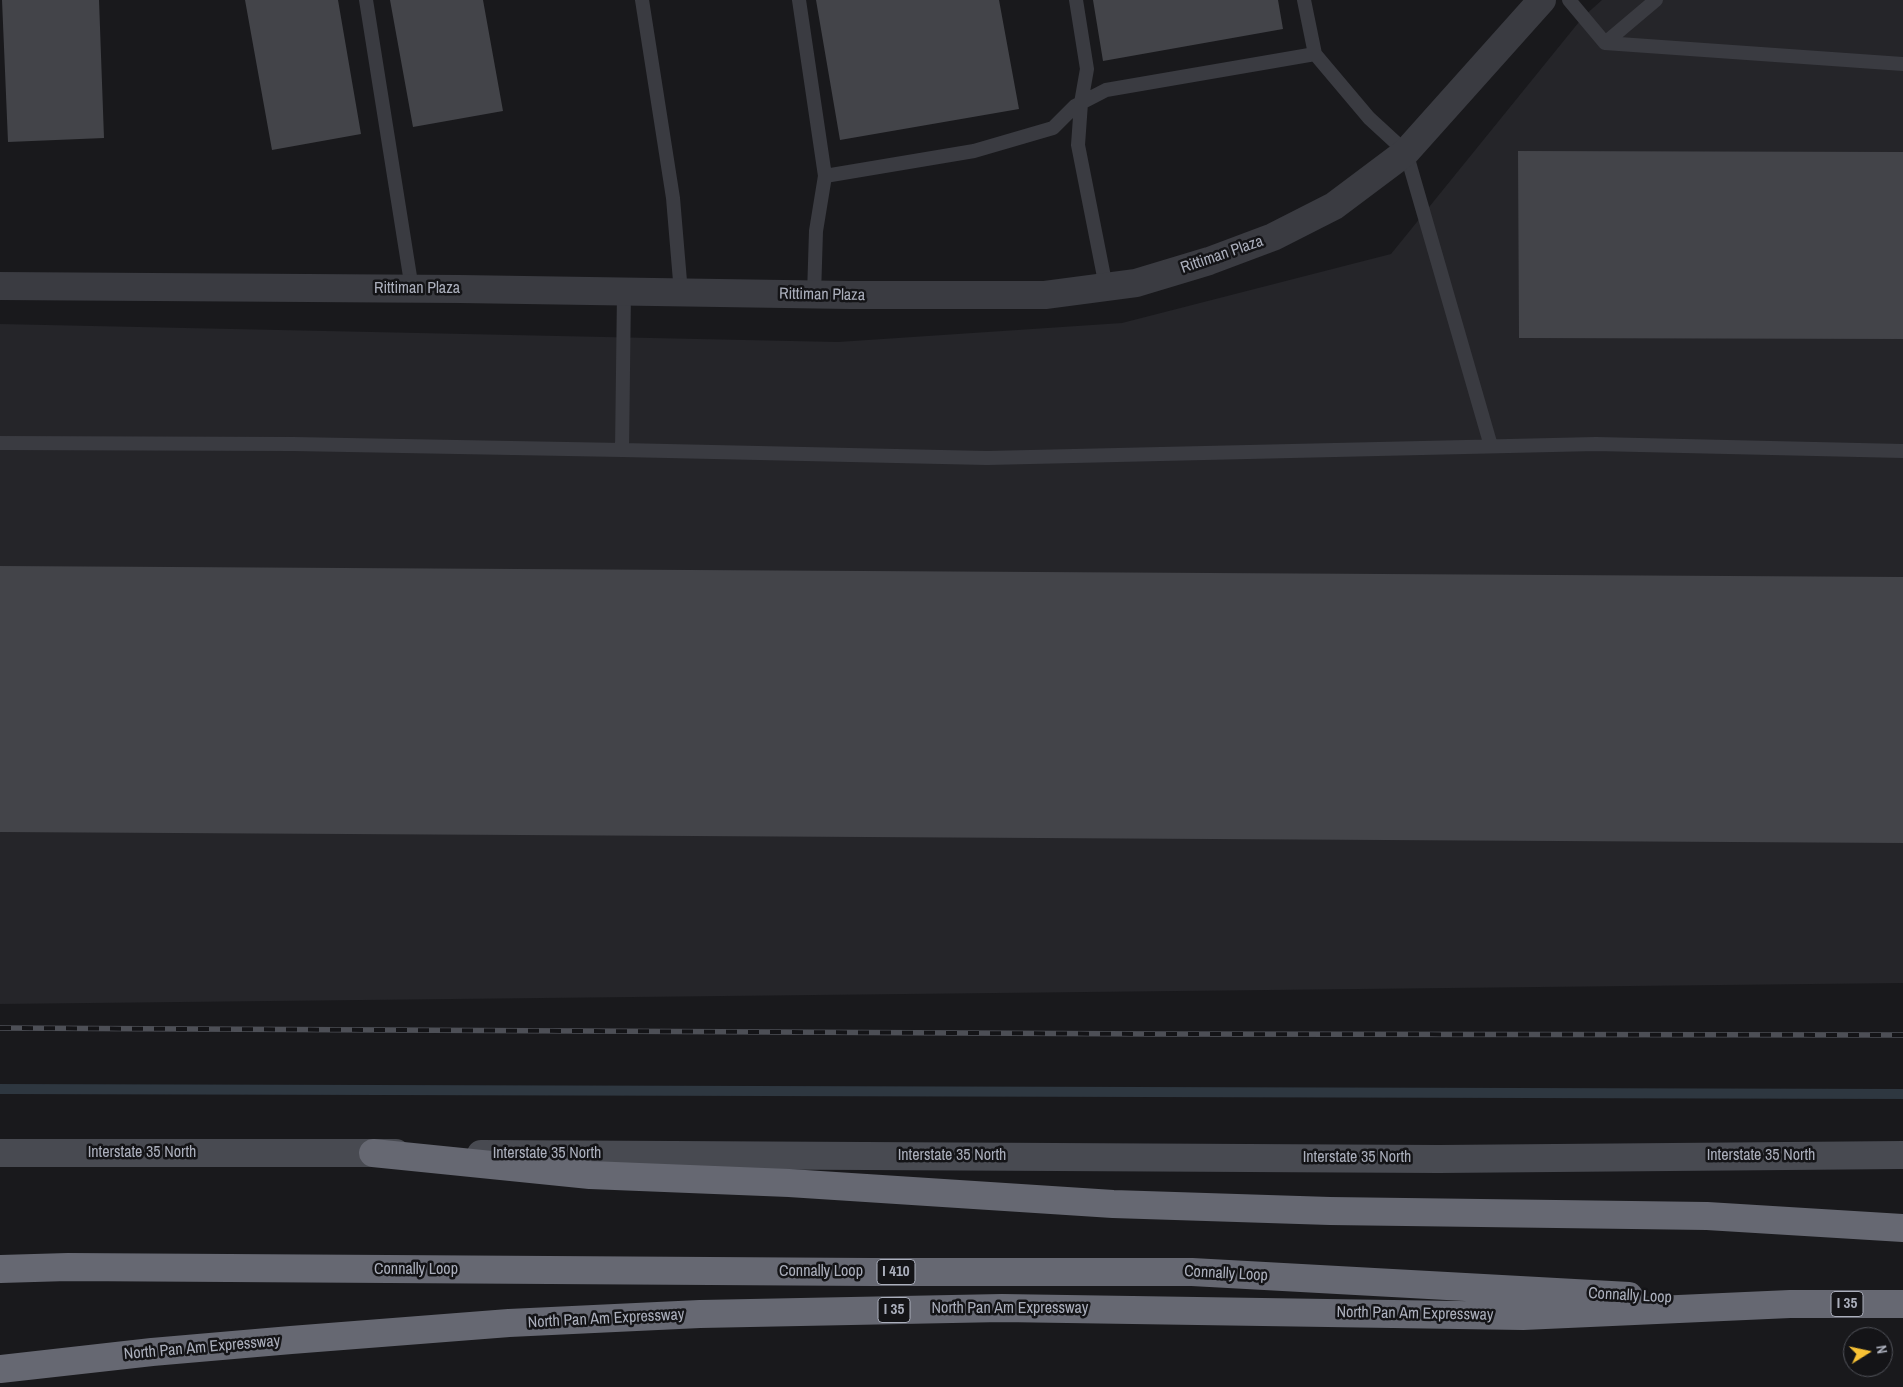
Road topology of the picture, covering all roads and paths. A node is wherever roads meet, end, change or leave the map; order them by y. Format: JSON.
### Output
{"nodes":[{"id":1,"x":366,"y":0,"type":"edge"},
{"id":2,"x":642,"y":0,"type":"edge"},
{"id":3,"x":799,"y":0,"type":"edge"},
{"id":4,"x":1076,"y":0,"type":"edge"},
{"id":5,"x":1304,"y":0,"type":"edge"},
{"id":6,"x":1542,"y":0,"type":"edge"},
{"id":7,"x":1569,"y":0,"type":"edge"},
{"id":8,"x":1656,"y":0,"type":"edge"},
{"id":9,"x":1605,"y":43,"type":"junction"},
{"id":10,"x":1315,"y":54,"type":"junction"},
{"id":11,"x":1903,"y":64,"type":"edge"},
{"id":12,"x":1081,"y":103,"type":"junction"},
{"id":13,"x":1406,"y":152,"type":"junction"},
{"id":14,"x":825,"y":176,"type":"junction"},
{"id":15,"x":0,"y":286,"type":"edge"},
{"id":16,"x":1106,"y":287,"type":"junction"},
{"id":17,"x":412,"y":289,"type":"junction"},
{"id":18,"x":624,"y":292,"type":"junction"},
{"id":19,"x":682,"y":293,"type":"junction"},
{"id":20,"x":814,"y":295,"type":"junction"},
{"id":21,"x":0,"y":443,"type":"edge"},
{"id":22,"x":1491,"y":446,"type":"junction"},
{"id":23,"x":622,"y":450,"type":"junction"},
{"id":24,"x":1903,"y":451,"type":"edge"},
{"id":25,"x":0,"y":1153,"type":"edge"},
{"id":26,"x":373,"y":1153,"type":"junction"},
{"id":27,"x":1903,"y":1155,"type":"edge"},
{"id":28,"x":1903,"y":1228,"type":"edge"},
{"id":29,"x":0,"y":1269,"type":"edge"},
{"id":30,"x":1790,"y":1304,"type":"junction"},
{"id":31,"x":1903,"y":1304,"type":"edge"},
{"id":32,"x":0,"y":1369,"type":"edge"}],
"edges":[{"from":1,"to":17,"type":"lane"},
{"from":2,"to":19,"type":"lane"},
{"from":3,"to":14,"type":"lane"},
{"from":4,"to":12,"type":"lane"},
{"from":5,"to":10,"type":"lane"},
{"from":6,"to":13,"type":"street","name":"Rittiman Plaza"},
{"from":7,"to":9,"type":"lane"},
{"from":8,"to":9,"type":"lane"},
{"from":9,"to":11,"type":"lane"},
{"from":10,"to":12,"type":"lane"},
{"from":10,"to":13,"type":"lane"},
{"from":12,"to":14,"type":"lane"},
{"from":12,"to":16,"type":"lane"},
{"from":13,"to":16,"type":"street","name":"Rittiman Plaza"},
{"from":13,"to":22,"type":"lane"},
{"from":14,"to":20,"type":"lane"},
{"from":15,"to":17,"type":"street","name":"Rittiman Plaza"},
{"from":16,"to":20,"type":"street","name":"Rittiman Plaza"},
{"from":17,"to":18,"type":"street","name":"Rittiman Plaza"},
{"from":18,"to":19,"type":"street","name":"Rittiman Plaza"},
{"from":18,"to":23,"type":"lane"},
{"from":19,"to":20,"type":"street","name":"Rittiman Plaza"},
{"from":21,"to":23,"type":"lane"},
{"from":22,"to":23,"type":"lane"},
{"from":22,"to":24,"type":"lane"},
{"from":25,"to":26,"type":"main road","name":"Interstate 35 North"},
{"from":26,"to":27,"type":"main road","name":"Interstate 35 North"},
{"from":26,"to":28,"type":"highway"},
{"from":29,"to":30,"type":"highway","name":"Connally Loop","number":"I 410"},
{"from":30,"to":31,"type":"highway","name":"North Pan Am Expressway","number":"I 35"},
{"from":30,"to":32,"type":"highway","name":"North Pan Am Expressway","number":"I 35"}]}
